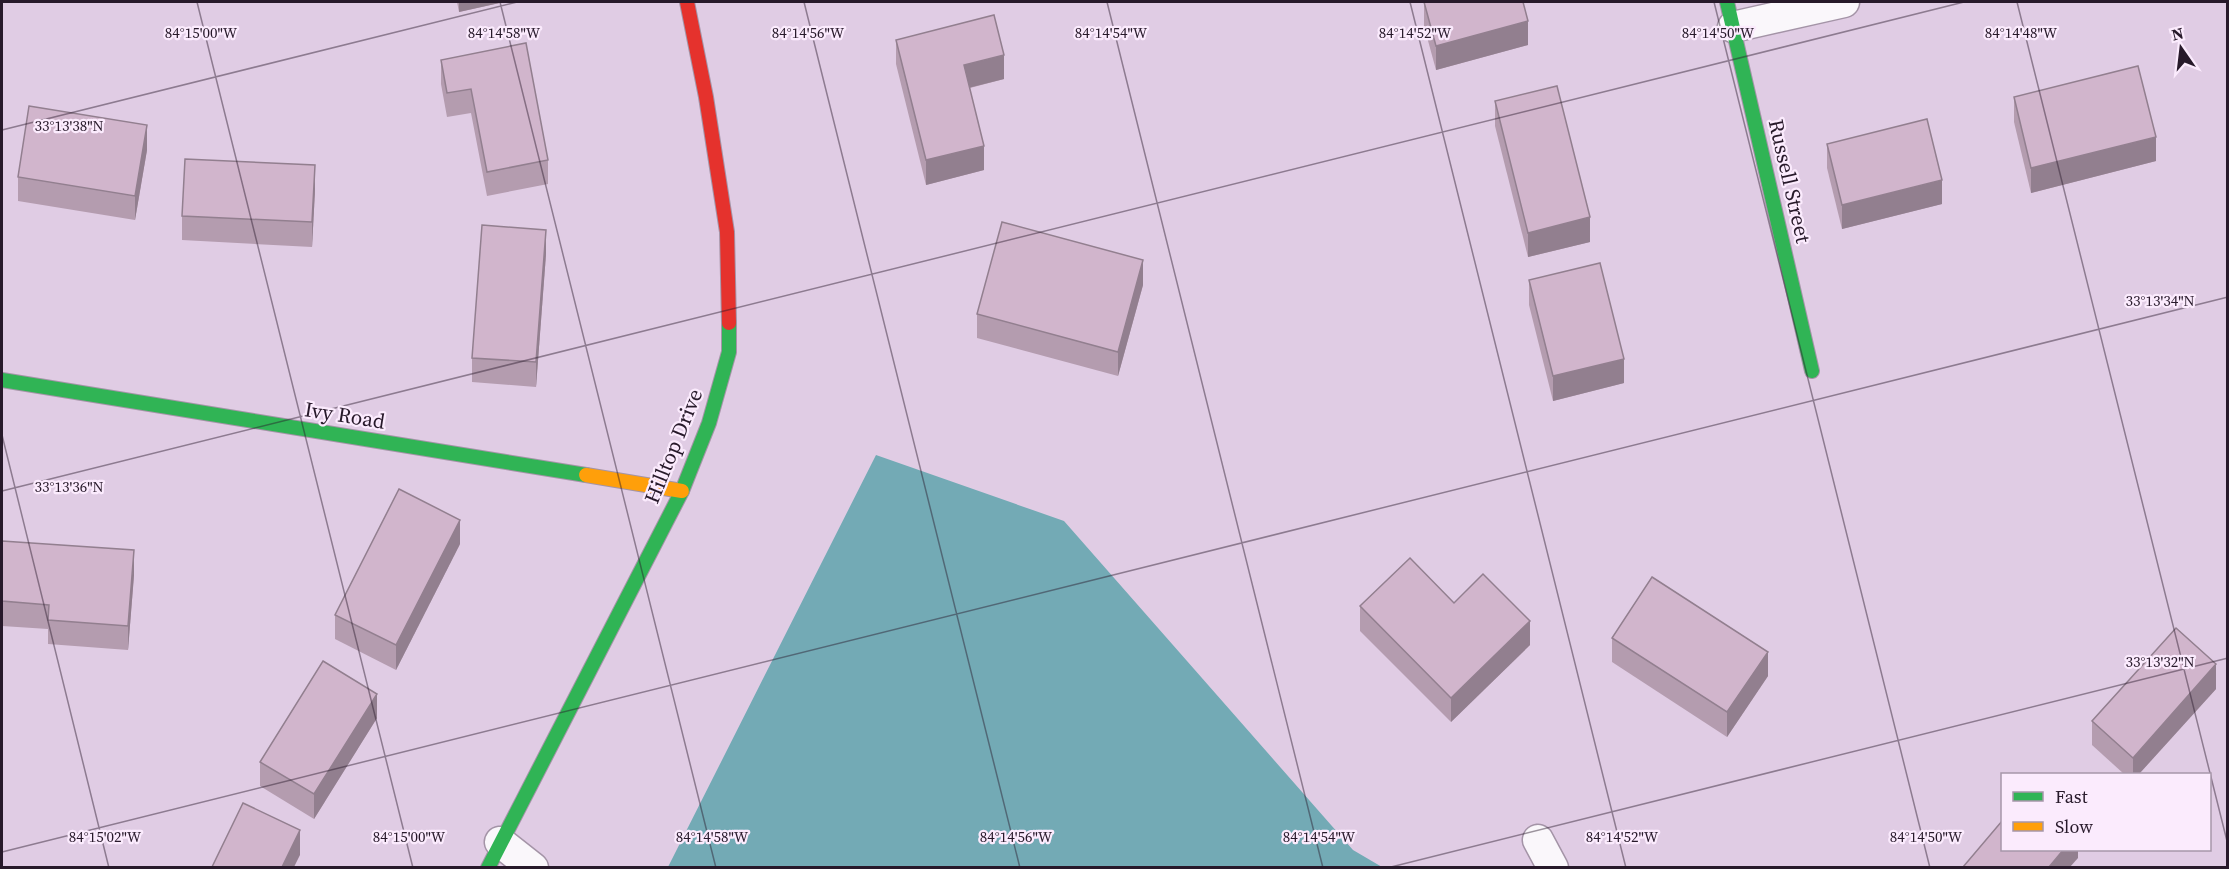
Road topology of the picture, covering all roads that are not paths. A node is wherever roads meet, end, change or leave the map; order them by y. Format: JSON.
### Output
{"nodes":[{"id":1,"x":687,"y":2,"type":"edge"},
{"id":2,"x":1844,"y":2,"type":"edge"},
{"id":3,"x":1730,"y":14,"type":"edge"},
{"id":4,"x":1812,"y":371,"type":"dead end"},
{"id":5,"x":2,"y":380,"type":"edge"},
{"id":6,"x":681,"y":491,"type":"junction"},
{"id":7,"x":1538,"y":840,"type":"dead end"},
{"id":8,"x":494,"y":855,"type":"edge"},
{"id":9,"x":533,"y":867,"type":"edge"},
{"id":10,"x":1553,"y":867,"type":"edge"}],
"edges":[{"from":1,"to":6,"type":"street","name":"Hilltop Drive"},
{"from":2,"to":3,"type":"street"},
{"from":3,"to":4,"type":"street","name":"Russell Street"},
{"from":5,"to":6,"type":"street","name":"Ivy Road"},
{"from":6,"to":8,"type":"street","name":"Hilltop Drive"},
{"from":7,"to":10,"type":"street"},
{"from":8,"to":9,"type":"street"}]}
